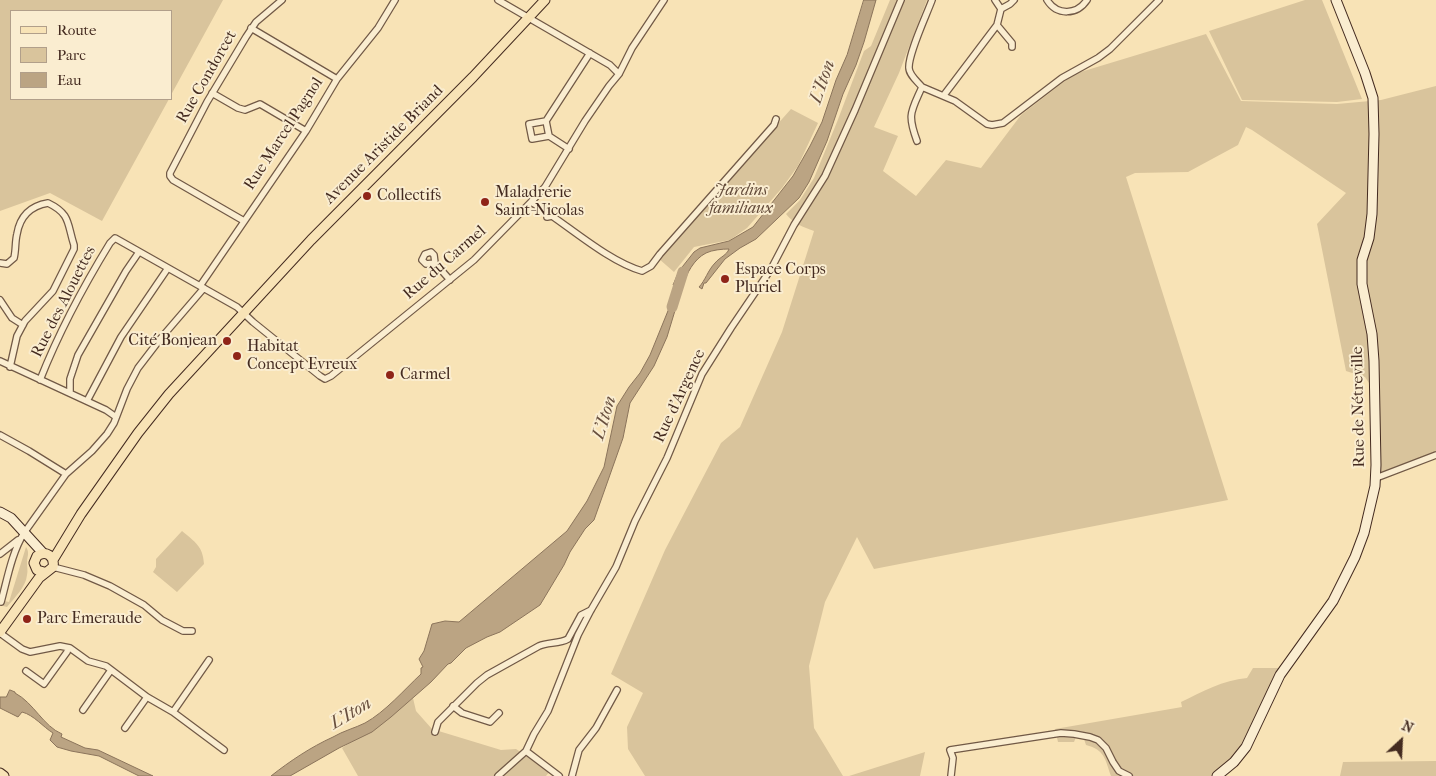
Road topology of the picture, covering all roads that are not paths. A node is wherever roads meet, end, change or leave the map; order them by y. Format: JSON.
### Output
{"nodes":[{"id":1,"x":282,"y":0,"type":"edge"},
{"id":2,"x":395,"y":0,"type":"edge"},
{"id":3,"x":498,"y":0,"type":"edge"},
{"id":4,"x":546,"y":0,"type":"edge"},
{"id":5,"x":664,"y":0,"type":"edge"},
{"id":6,"x":901,"y":0,"type":"edge"},
{"id":7,"x":932,"y":0,"type":"edge"},
{"id":8,"x":995,"y":0,"type":"edge"},
{"id":9,"x":1014,"y":0,"type":"edge"},
{"id":10,"x":1047,"y":0,"type":"edge"},
{"id":11,"x":1087,"y":0,"type":"edge"},
{"id":12,"x":1159,"y":0,"type":"edge"},
{"id":13,"x":1336,"y":0,"type":"edge"},
{"id":14,"x":1002,"y":9,"type":"junction"},
{"id":15,"x":528,"y":18,"type":"junction"},
{"id":16,"x":997,"y":25,"type":"junction"},
{"id":17,"x":251,"y":28,"type":"junction"},
{"id":18,"x":1012,"y":48,"type":"dead end"},
{"id":19,"x":590,"y":53,"type":"junction"},
{"id":20,"x":619,"y":74,"type":"junction"},
{"id":21,"x":337,"y":79,"type":"junction"},
{"id":22,"x":922,"y":87,"type":"junction"},
{"id":23,"x":212,"y":93,"type":"junction"},
{"id":24,"x":944,"y":95,"type":"junction"},
{"id":25,"x":776,"y":119,"type":"dead end"},
{"id":26,"x":546,"y":122,"type":"junction"},
{"id":27,"x":306,"y":131,"type":"junction"},
{"id":28,"x":549,"y":136,"type":"junction"},
{"id":29,"x":917,"y":141,"type":"dead end"},
{"id":30,"x":569,"y":149,"type":"junction"},
{"id":31,"x":531,"y":202,"type":"junction"},
{"id":32,"x":244,"y":221,"type":"junction"},
{"id":33,"x":139,"y":252,"type":"junction"},
{"id":34,"x":0,"y":263,"type":"edge"},
{"id":35,"x":435,"y":263,"type":"dead end"},
{"id":36,"x":168,"y":268,"type":"junction"},
{"id":37,"x":450,"y":280,"type":"junction"},
{"id":38,"x":202,"y":287,"type":"junction"},
{"id":39,"x":0,"y":300,"type":"edge"},
{"id":40,"x":2,"y":308,"type":"edge"},
{"id":41,"x":244,"y":314,"type":"junction"},
{"id":42,"x":23,"y":325,"type":"junction"},
{"id":43,"x":0,"y":362,"type":"edge"},
{"id":44,"x":10,"y":367,"type":"junction"},
{"id":45,"x":40,"y":380,"type":"junction"},
{"id":46,"x":70,"y":393,"type":"junction"},
{"id":47,"x":87,"y":401,"type":"junction"},
{"id":48,"x":116,"y":417,"type":"junction"},
{"id":49,"x":0,"y":435,"type":"edge"},
{"id":50,"x":1436,"y":455,"type":"edge"},
{"id":51,"x":66,"y":474,"type":"junction"},
{"id":52,"x":1376,"y":478,"type":"junction"},
{"id":53,"x":0,"y":512,"type":"edge"},
{"id":54,"x":77,"y":520,"type":"junction"},
{"id":55,"x":22,"y":536,"type":"junction"},
{"id":56,"x":44,"y":553,"type":"junction"},
{"id":57,"x":0,"y":554,"type":"edge"},
{"id":58,"x":35,"y":563,"type":"junction"},
{"id":59,"x":53,"y":564,"type":"junction"},
{"id":60,"x":44,"y":572,"type":"junction"},
{"id":61,"x":1,"y":602,"type":"dead end"},
{"id":62,"x":591,"y":610,"type":"junction"},
{"id":63,"x":0,"y":624,"type":"edge"},
{"id":64,"x":192,"y":631,"type":"dead end"},
{"id":65,"x":0,"y":632,"type":"edge"},
{"id":66,"x":68,"y":648,"type":"junction"},
{"id":67,"x":209,"y":660,"type":"dead end"},
{"id":68,"x":111,"y":670,"type":"junction"},
{"id":69,"x":26,"y":671,"type":"dead end"},
{"id":70,"x":617,"y":690,"type":"dead end"},
{"id":71,"x":147,"y":697,"type":"junction"},
{"id":72,"x":453,"y":706,"type":"junction"},
{"id":73,"x":83,"y":710,"type":"dead end"},
{"id":74,"x":173,"y":712,"type":"junction"},
{"id":75,"x":499,"y":713,"type":"dead end"},
{"id":76,"x":125,"y":728,"type":"dead end"},
{"id":77,"x":435,"y":732,"type":"dead end"},
{"id":78,"x":224,"y":750,"type":"dead end"},
{"id":79,"x":526,"y":752,"type":"junction"},
{"id":80,"x":0,"y":773,"type":"edge"},
{"id":81,"x":4,"y":776,"type":"edge"},
{"id":82,"x":498,"y":776,"type":"edge"},
{"id":83,"x":559,"y":776,"type":"edge"},
{"id":84,"x":572,"y":776,"type":"edge"},
{"id":85,"x":951,"y":776,"type":"edge"},
{"id":86,"x":1130,"y":776,"type":"edge"},
{"id":87,"x":1217,"y":776,"type":"edge"}],
"edges":[{"from":1,"to":17,"type":"street","name":"Rue Condorcet"},
{"from":2,"to":21,"type":"street","name":"Rue Marcel Pagnol"},
{"from":3,"to":15,"type":"street"},
{"from":4,"to":15,"type":"main road","name":"Avenue Aristide Briand"},
{"from":5,"to":20,"type":"street","name":"Rue du Carmel"},
{"from":6,"to":62,"type":"street","name":"Rue d'Argence"},
{"from":7,"to":22,"type":"street"},
{"from":8,"to":14,"type":"street"},
{"from":9,"to":14,"type":"street"},
{"from":10,"to":11,"type":"street"},
{"from":12,"to":24,"type":"street"},
{"from":13,"to":52,"type":"street","name":"Rue de Nétreville"},
{"from":14,"to":16,"type":"street"},
{"from":15,"to":19,"type":"street"},
{"from":15,"to":41,"type":"main road","name":"Avenue Aristide Briand"},
{"from":16,"to":18,"type":"street"},
{"from":16,"to":24,"type":"street"},
{"from":17,"to":21,"type":"street"},
{"from":17,"to":23,"type":"street","name":"Rue Condorcet"},
{"from":19,"to":20,"type":"street"},
{"from":19,"to":26,"type":"street"},
{"from":20,"to":30,"type":"street","name":"Rue du Carmel"},
{"from":21,"to":27,"type":"street","name":"Rue Marcel Pagnol"},
{"from":22,"to":24,"type":"street"},
{"from":22,"to":29,"type":"street"},
{"from":23,"to":27,"type":"street"},
{"from":23,"to":32,"type":"street","name":"Rue Condorcet"},
{"from":25,"to":31,"type":"street"},
{"from":26,"to":28,"type":"street"},
{"from":26,"to":28,"type":"street"},
{"from":27,"to":32,"type":"street","name":"Rue Marcel Pagnol"},
{"from":28,"to":30,"type":"street"},
{"from":30,"to":31,"type":"street","name":"Rue du Carmel"},
{"from":31,"to":37,"type":"street","name":"Rue du Carmel"},
{"from":32,"to":38,"type":"street","name":"Rue Marcel Pagnol"},
{"from":33,"to":36,"type":"street"},
{"from":33,"to":45,"type":"street","name":"Rue des Alouettes"},
{"from":33,"to":46,"type":"street"},
{"from":34,"to":42,"type":"street"},
{"from":35,"to":37,"type":"street"},
{"from":36,"to":38,"type":"street"},
{"from":36,"to":47,"type":"street"},
{"from":37,"to":41,"type":"street","name":"Rue du Carmel"},
{"from":38,"to":41,"type":"street"},
{"from":38,"to":48,"type":"street","name":"Rue Marcel Pagnol"},
{"from":39,"to":40,"type":"street"},
{"from":40,"to":42,"type":"street"},
{"from":41,"to":54,"type":"main road","name":"Avenue Aristide Briand"},
{"from":42,"to":44,"type":"street"},
{"from":43,"to":44,"type":"street"},
{"from":44,"to":45,"type":"street"},
{"from":45,"to":46,"type":"street"},
{"from":46,"to":47,"type":"street"},
{"from":47,"to":48,"type":"street"},
{"from":48,"to":51,"type":"street","name":"Rue Marcel Pagnol"},
{"from":49,"to":51,"type":"street"},
{"from":50,"to":52,"type":"street"},
{"from":51,"to":55,"type":"street","name":"Rue Marcel Pagnol"},
{"from":52,"to":87,"type":"street","name":"Rue de Nétreville"},
{"from":53,"to":55,"type":"street"},
{"from":54,"to":56,"type":"main road"},
{"from":54,"to":59,"type":"main road"},
{"from":55,"to":56,"type":"street"},
{"from":55,"to":57,"type":"street"},
{"from":55,"to":58,"type":"street"},
{"from":55,"to":61,"type":"street"},
{"from":56,"to":58,"type":"main road"},
{"from":56,"to":59,"type":"main road"},
{"from":58,"to":60,"type":"main road"},
{"from":58,"to":63,"type":"main road"},
{"from":59,"to":60,"type":"main road"},
{"from":59,"to":64,"type":"street"},
{"from":60,"to":65,"type":"main road"},
{"from":62,"to":72,"type":"street"},
{"from":62,"to":79,"type":"street","name":"Rue d'Argence"},
{"from":65,"to":66,"type":"street"},
{"from":66,"to":68,"type":"street"},
{"from":66,"to":69,"type":"street"},
{"from":67,"to":74,"type":"street"},
{"from":68,"to":71,"type":"street"},
{"from":68,"to":73,"type":"street"},
{"from":70,"to":84,"type":"street"},
{"from":71,"to":74,"type":"street"},
{"from":71,"to":76,"type":"street"},
{"from":72,"to":75,"type":"street"},
{"from":72,"to":77,"type":"street"},
{"from":74,"to":78,"type":"street"},
{"from":79,"to":82,"type":"street","name":"Rue d'Argence"},
{"from":79,"to":83,"type":"street"},
{"from":80,"to":81,"type":"main road"},
{"from":85,"to":86,"type":"street"}]}
